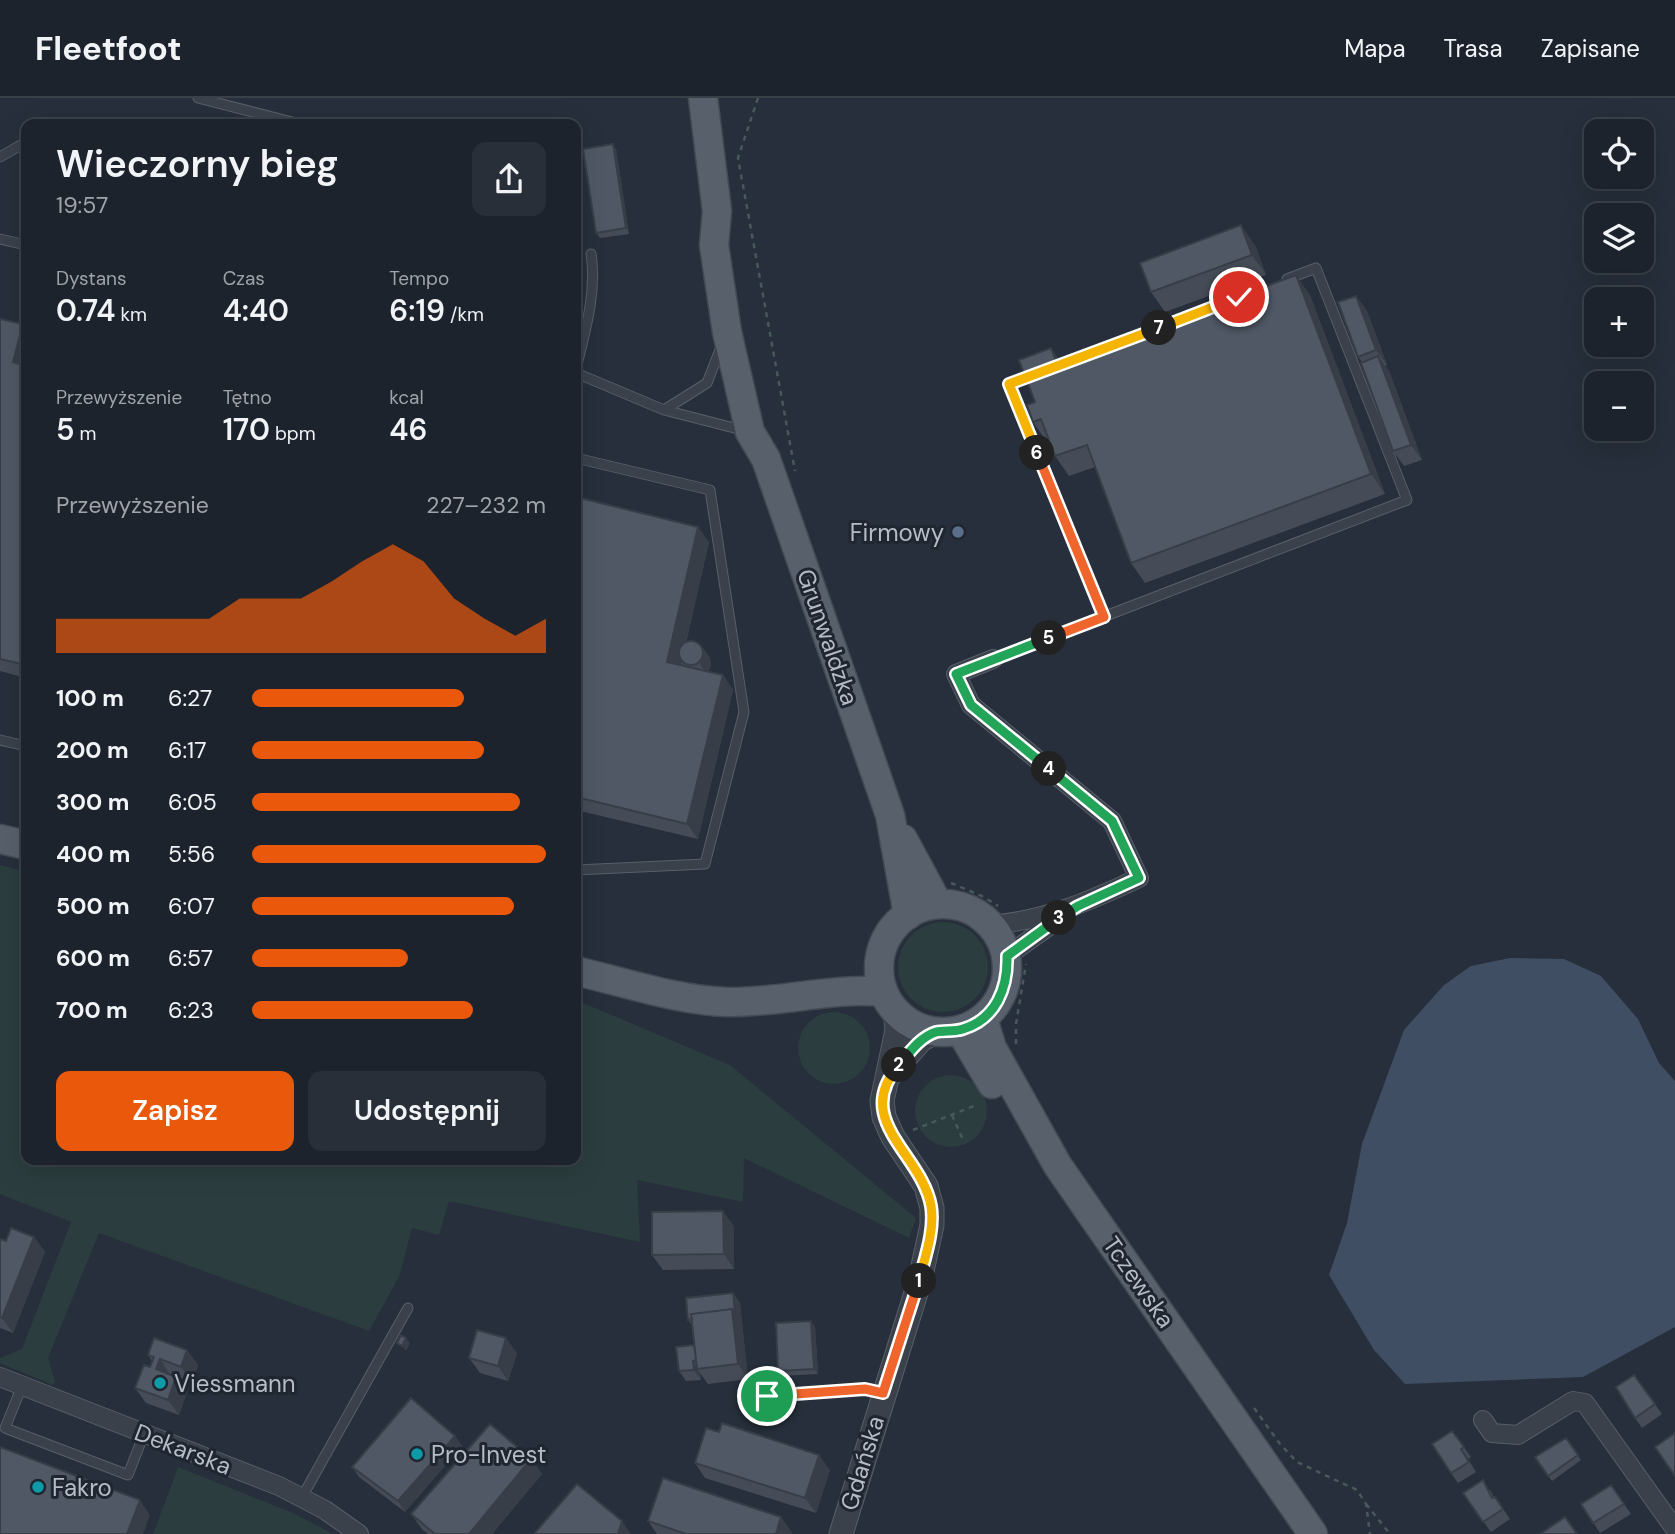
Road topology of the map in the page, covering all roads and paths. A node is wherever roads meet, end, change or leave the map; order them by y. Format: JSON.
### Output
{"nodes":[{"id":1,"x":198,"y":98,"type":"edge"},
{"id":2,"x":703,"y":98,"type":"edge"},
{"id":3,"x":758,"y":98,"type":"edge"},
{"id":4,"x":280,"y":119,"type":"edge"},
{"id":5,"x":21,"y":145,"type":"edge"},
{"id":6,"x":0,"y":157,"type":"edge"},
{"id":7,"x":717,"y":211,"type":"junction"},
{"id":8,"x":0,"y":239,"type":"edge"},
{"id":9,"x":21,"y":244,"type":"edge"},
{"id":10,"x":591,"y":254,"type":"dead end"},
{"id":11,"x":1278,"y":283,"type":"edge"},
{"id":12,"x":727,"y":332,"type":"junction"},
{"id":13,"x":581,"y":349,"type":"edge"},
{"id":14,"x":1047,"y":370,"type":"edge"},
{"id":15,"x":581,"y":373,"type":"edge"},
{"id":16,"x":664,"y":410,"type":"junction"},
{"id":17,"x":750,"y":432,"type":"junction"},
{"id":18,"x":581,"y":458,"type":"edge"},
{"id":19,"x":766,"y":459,"type":"junction"},
{"id":20,"x":797,"y":482,"type":"dead end"},
{"id":21,"x":1104,"y":617,"type":"junction"},
{"id":22,"x":993,"y":659,"type":"joint"},
{"id":23,"x":0,"y":740,"type":"edge"},
{"id":24,"x":21,"y":746,"type":"edge"},
{"id":25,"x":890,"y":815,"type":"junction"},
{"id":26,"x":0,"y":839,"type":"edge"},
{"id":27,"x":21,"y":844,"type":"edge"},
{"id":28,"x":581,"y":870,"type":"edge"},
{"id":29,"x":943,"y":893,"type":"junction"},
{"id":30,"x":1078,"y":906,"type":"junction"},
{"id":31,"x":908,"y":915,"type":"junction"},
{"id":32,"x":997,"y":918,"type":"junction"},
{"id":33,"x":1017,"y":958,"type":"junction"},
{"id":34,"x":879,"y":961,"type":"junction"},
{"id":35,"x":581,"y":972,"type":"edge"},
{"id":36,"x":786,"y":996,"type":"junction"},
{"id":37,"x":889,"y":1001,"type":"junction"},
{"id":38,"x":960,"y":1027,"type":"junction"},
{"id":39,"x":1016,"y":1045,"type":"dead end"},
{"id":40,"x":889,"y":1076,"type":"junction"},
{"id":41,"x":974,"y":1106,"type":"dead end"},
{"id":42,"x":952,"y":1115,"type":"junction"},
{"id":43,"x":893,"y":1137,"type":"junction"},
{"id":44,"x":964,"y":1142,"type":"dead end"},
{"id":45,"x":408,"y":1308,"type":"dead end"},
{"id":46,"x":0,"y":1377,"type":"edge"},
{"id":47,"x":22,"y":1386,"type":"junction"},
{"id":48,"x":883,"y":1393,"type":"junction"},
{"id":49,"x":767,"y":1396,"type":"dead end"},
{"id":50,"x":1248,"y":1400,"type":"dead end"},
{"id":51,"x":1483,"y":1420,"type":"dead end"},
{"id":52,"x":144,"y":1434,"type":"junction"},
{"id":53,"x":302,"y":1497,"type":"junction"},
{"id":54,"x":1366,"y":1504,"type":"junction"},
{"id":55,"x":1671,"y":1530,"type":"edge"},
{"id":56,"x":359,"y":1534,"type":"edge"},
{"id":57,"x":841,"y":1534,"type":"edge"},
{"id":58,"x":1294,"y":1534,"type":"edge"},
{"id":59,"x":1313,"y":1534,"type":"edge"},
{"id":60,"x":1370,"y":1534,"type":"edge"},
{"id":61,"x":1390,"y":1534,"type":"edge"}],
"edges":[{"from":1,"to":4,"type":"lane"},
{"from":2,"to":7,"type":"main road","name":"Grunwaldzka"},
{"from":3,"to":20,"type":"path"},
{"from":5,"to":6,"type":"lane"},
{"from":7,"to":12,"type":"main road","name":"Grunwaldzka"},
{"from":7,"to":19,"type":"main road","name":"Grunwaldzka"},
{"from":8,"to":9,"type":"lane"},
{"from":10,"to":13,"type":"lane"},
{"from":11,"to":21,"type":"lane"},
{"from":12,"to":16,"type":"lane"},
{"from":12,"to":17,"type":"main road","name":"Grunwaldzka"},
{"from":14,"to":21,"type":"lane"},
{"from":15,"to":16,"type":"lane"},
{"from":16,"to":17,"type":"lane"},
{"from":17,"to":19,"type":"main road","name":"Grunwaldzka"},
{"from":18,"to":28,"type":"lane"},
{"from":19,"to":25,"type":"main road","name":"Grunwaldzka"},
{"from":21,"to":22,"type":"lane"},
{"from":22,"to":30,"type":"street"},
{"from":23,"to":24,"type":"lane"},
{"from":25,"to":29,"type":"main road","name":"Grunwaldzka"},
{"from":25,"to":31,"type":"main road","name":"Grunwaldzka"},
{"from":26,"to":27,"type":"main road"},
{"from":29,"to":31,"type":"main road"},
{"from":29,"to":32,"type":"main road"},
{"from":29,"to":32,"type":"path"},
{"from":30,"to":32,"type":"street"},
{"from":30,"to":33,"type":"street"},
{"from":31,"to":34,"type":"main road"},
{"from":32,"to":33,"type":"main road"},
{"from":33,"to":38,"type":"main road"},
{"from":33,"to":39,"type":"path"},
{"from":34,"to":36,"type":"main road"},
{"from":34,"to":37,"type":"main road"},
{"from":35,"to":36,"type":"main road"},
{"from":36,"to":37,"type":"main road"},
{"from":37,"to":38,"type":"main road"},
{"from":37,"to":40,"type":"street","name":"Gdańska"},
{"from":38,"to":40,"type":"street"},
{"from":38,"to":58,"type":"main road","name":"Tczewska"},
{"from":38,"to":59,"type":"main road","name":"Tczewska"},
{"from":40,"to":43,"type":"street","name":"Gdańska"},
{"from":41,"to":42,"type":"path"},
{"from":42,"to":43,"type":"path"},
{"from":42,"to":44,"type":"path"},
{"from":43,"to":48,"type":"street","name":"Gdańska"},
{"from":45,"to":53,"type":"lane"},
{"from":46,"to":47,"type":"street","name":"Dekarska"},
{"from":47,"to":52,"type":"street","name":"Dekarska"},
{"from":47,"to":52,"type":"lane"},
{"from":48,"to":49,"type":"lane"},
{"from":48,"to":57,"type":"street","name":"Gdańska"},
{"from":50,"to":54,"type":"path"},
{"from":51,"to":55,"type":"street"},
{"from":52,"to":53,"type":"street","name":"Dekarska"},
{"from":53,"to":56,"type":"street","name":"Dekarska"},
{"from":54,"to":60,"type":"path"},
{"from":54,"to":61,"type":"path"}]}
